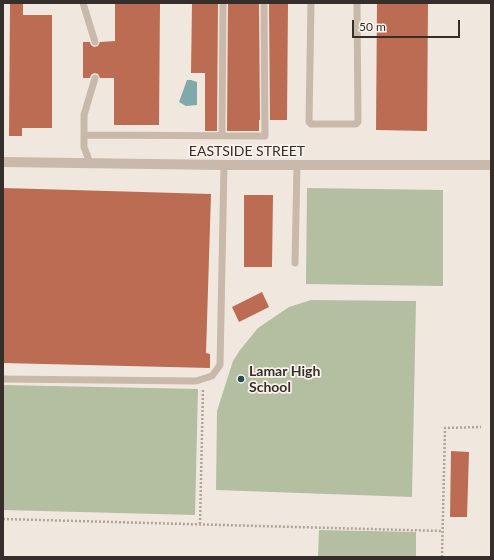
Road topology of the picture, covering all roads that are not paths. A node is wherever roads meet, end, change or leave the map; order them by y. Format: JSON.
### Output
{"nodes":[{"id":1,"x":84,"y":3,"type":"edge"},
{"id":2,"x":223,"y":3,"type":"edge"},
{"id":3,"x":264,"y":3,"type":"edge"},
{"id":4,"x":310,"y":3,"type":"edge"},
{"id":5,"x":357,"y":3,"type":"edge"},
{"id":6,"x":95,"y":42,"type":"dead end"},
{"id":7,"x":95,"y":78,"type":"dead end"},
{"id":8,"x":84,"y":135,"type":"junction"},
{"id":9,"x":222,"y":136,"type":"junction"},
{"id":10,"x":3,"y":162,"type":"edge"},
{"id":11,"x":90,"y":163,"type":"junction"},
{"id":12,"x":224,"y":165,"type":"junction"},
{"id":13,"x":297,"y":165,"type":"junction"},
{"id":14,"x":491,"y":165,"type":"edge"},
{"id":15,"x":296,"y":263,"type":"dead end"},
{"id":16,"x":3,"y":379,"type":"edge"}],
"edges":[{"from":1,"to":6,"type":"lane"},
{"from":2,"to":9,"type":"lane"},
{"from":3,"to":9,"type":"lane"},
{"from":4,"to":5,"type":"lane"},
{"from":7,"to":8,"type":"lane"},
{"from":8,"to":9,"type":"lane"},
{"from":8,"to":11,"type":"lane"},
{"from":10,"to":11,"type":"street","name":"EASTSIDE STREET"},
{"from":11,"to":12,"type":"street","name":"EASTSIDE STREET"},
{"from":12,"to":13,"type":"street","name":"EASTSIDE STREET"},
{"from":12,"to":16,"type":"lane"},
{"from":13,"to":14,"type":"street","name":"EASTSIDE STREET"},
{"from":13,"to":15,"type":"lane"}]}
